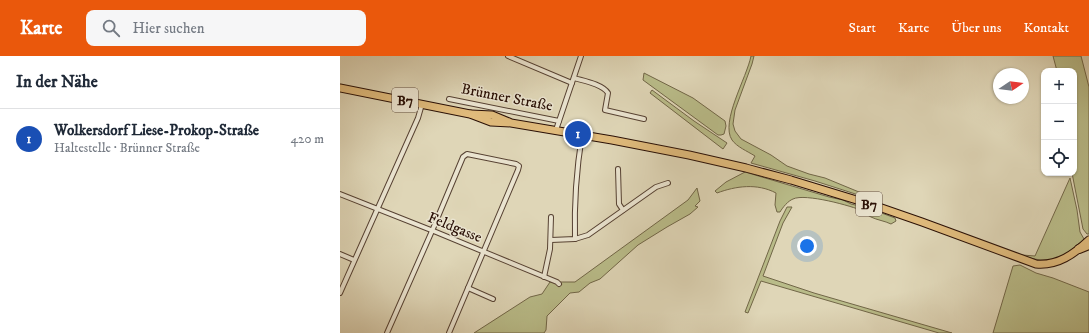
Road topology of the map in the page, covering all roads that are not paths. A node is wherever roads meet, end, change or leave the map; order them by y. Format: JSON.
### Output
{"nodes":[{"id":1,"x":508,"y":56,"type":"edge"},
{"id":2,"x":581,"y":56,"type":"edge"},
{"id":3,"x":574,"y":78,"type":"junction"},
{"id":4,"x":572,"y":83,"type":"junction"},
{"id":5,"x":340,"y":88,"type":"edge"},
{"id":6,"x":449,"y":99,"type":"dead end"},
{"id":7,"x":422,"y":104,"type":"junction"},
{"id":8,"x":644,"y":119,"type":"dead end"},
{"id":9,"x":559,"y":120,"type":"junction"},
{"id":10,"x":556,"y":130,"type":"junction"},
{"id":11,"x":582,"y":135,"type":"junction"},
{"id":12,"x":618,"y":169,"type":"dead end"},
{"id":13,"x":668,"y":183,"type":"dead end"},
{"id":14,"x":340,"y":194,"type":"edge"},
{"id":15,"x":378,"y":209,"type":"junction"},
{"id":16,"x":623,"y":210,"type":"junction"},
{"id":17,"x":550,"y":217,"type":"dead end"},
{"id":18,"x":432,"y":231,"type":"junction"},
{"id":19,"x":575,"y":239,"type":"junction"},
{"id":20,"x":551,"y":240,"type":"junction"},
{"id":21,"x":1089,"y":240,"type":"edge"},
{"id":22,"x":1089,"y":245,"type":"edge"},
{"id":23,"x":1079,"y":249,"type":"junction"},
{"id":24,"x":484,"y":252,"type":"junction"},
{"id":25,"x":340,"y":254,"type":"edge"},
{"id":26,"x":354,"y":260,"type":"junction"},
{"id":27,"x":544,"y":277,"type":"junction"},
{"id":28,"x":559,"y":284,"type":"dead end"},
{"id":29,"x":468,"y":288,"type":"junction"},
{"id":30,"x":340,"y":293,"type":"edge"},
{"id":31,"x":493,"y":299,"type":"dead end"},
{"id":32,"x":387,"y":333,"type":"edge"},
{"id":33,"x":449,"y":333,"type":"edge"}],
"edges":[{"from":1,"to":4,"type":"street"},
{"from":2,"to":3,"type":"street","name":"Brünner Straße"},
{"from":3,"to":4,"type":"street","name":"Brünner Straße"},
{"from":3,"to":8,"type":"street"},
{"from":4,"to":9,"type":"street","name":"Brünner Straße"},
{"from":5,"to":7,"type":"main road","name":"Brünner Straße","number":"B7"},
{"from":6,"to":9,"type":"street","name":"Brünner Straße"},
{"from":7,"to":10,"type":"main road","name":"Brünner Straße","number":"B7"},
{"from":7,"to":15,"type":"street"},
{"from":9,"to":10,"type":"street","name":"Brünner Straße"},
{"from":10,"to":11,"type":"main road","name":"Brünner Straße","number":"B7"},
{"from":11,"to":19,"type":"street"},
{"from":11,"to":23,"type":"main road","name":"Brünner Straße","number":"B7"},
{"from":12,"to":16,"type":"street"},
{"from":13,"to":16,"type":"street"},
{"from":14,"to":15,"type":"street","name":"Feldgasse"},
{"from":15,"to":18,"type":"street","name":"Feldgasse"},
{"from":15,"to":26,"type":"street"},
{"from":16,"to":19,"type":"street"},
{"from":17,"to":20,"type":"street"},
{"from":18,"to":24,"type":"street","name":"Feldgasse"},
{"from":18,"to":24,"type":"street"},
{"from":18,"to":32,"type":"street"},
{"from":19,"to":20,"type":"street"},
{"from":20,"to":27,"type":"street"},
{"from":21,"to":23,"type":"main road","number":"B7"},
{"from":22,"to":23,"type":"highway"},
{"from":24,"to":27,"type":"street","name":"Feldgasse"},
{"from":24,"to":29,"type":"street"},
{"from":25,"to":26,"type":"street"},
{"from":26,"to":30,"type":"street"},
{"from":27,"to":28,"type":"street","name":"Feldgasse"},
{"from":29,"to":31,"type":"street"},
{"from":29,"to":33,"type":"street"}]}
